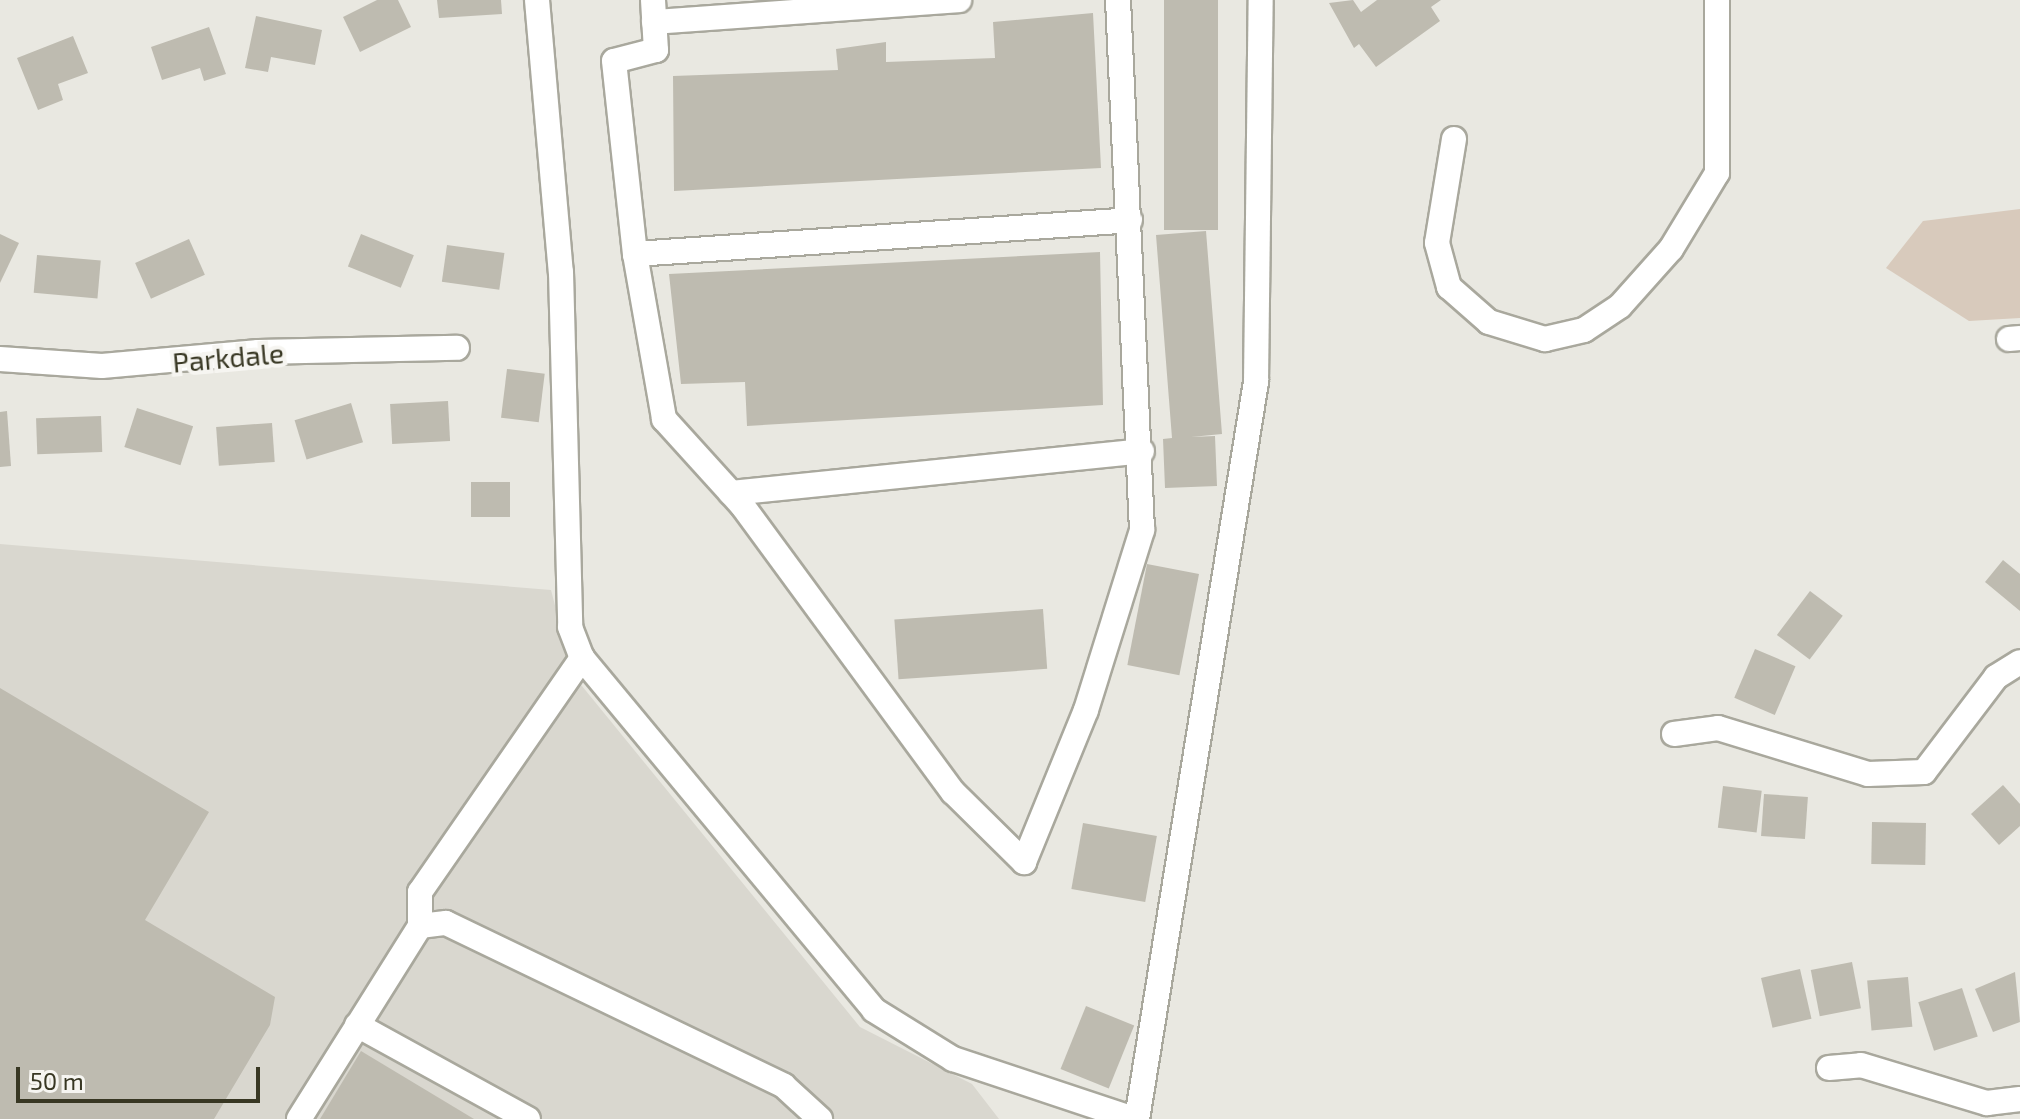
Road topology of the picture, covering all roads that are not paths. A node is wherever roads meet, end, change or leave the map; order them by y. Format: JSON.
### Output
{"nodes":[{"id":1,"x":537,"y":0,"type":"edge"},
{"id":2,"x":959,"y":0,"type":"edge"},
{"id":3,"x":1118,"y":0,"type":"edge"},
{"id":4,"x":1261,"y":0,"type":"edge"},
{"id":5,"x":1717,"y":0,"type":"edge"},
{"id":6,"x":654,"y":11,"type":"edge"},
{"id":7,"x":1454,"y":139,"type":"dead end"},
{"id":8,"x":1130,"y":220,"type":"junction"},
{"id":9,"x":635,"y":254,"type":"junction"},
{"id":10,"x":457,"y":348,"type":"dead end"},
{"id":11,"x":0,"y":359,"type":"edge"},
{"id":12,"x":1142,"y":451,"type":"junction"},
{"id":13,"x":731,"y":493,"type":"junction"},
{"id":14,"x":582,"y":658,"type":"junction"},
{"id":15,"x":2020,"y":662,"type":"edge"},
{"id":16,"x":1674,"y":734,"type":"dead end"},
{"id":17,"x":420,"y":926,"type":"junction"},
{"id":18,"x":357,"y":1025,"type":"junction"},
{"id":19,"x":1829,"y":1068,"type":"dead end"},
{"id":20,"x":2020,"y":1099,"type":"edge"},
{"id":21,"x":1986,"y":1111,"type":"edge"},
{"id":22,"x":299,"y":1119,"type":"edge"},
{"id":23,"x":528,"y":1119,"type":"edge"},
{"id":24,"x":820,"y":1119,"type":"edge"},
{"id":25,"x":1135,"y":1119,"type":"edge"}],
"edges":[{"from":1,"to":14,"type":"street"},
{"from":2,"to":6,"type":"street"},
{"from":3,"to":8,"type":"street"},
{"from":4,"to":25,"type":"street"},
{"from":5,"to":7,"type":"street"},
{"from":6,"to":9,"type":"street"},
{"from":8,"to":9,"type":"street"},
{"from":8,"to":12,"type":"street"},
{"from":9,"to":13,"type":"street"},
{"from":10,"to":11,"type":"street","name":"Parkdale"},
{"from":12,"to":13,"type":"street"},
{"from":12,"to":13,"type":"street"},
{"from":14,"to":17,"type":"street"},
{"from":14,"to":25,"type":"street"},
{"from":15,"to":16,"type":"street"},
{"from":17,"to":18,"type":"street"},
{"from":17,"to":24,"type":"street"},
{"from":18,"to":22,"type":"street"},
{"from":18,"to":23,"type":"street"},
{"from":19,"to":21,"type":"street"},
{"from":20,"to":21,"type":"street"}]}
